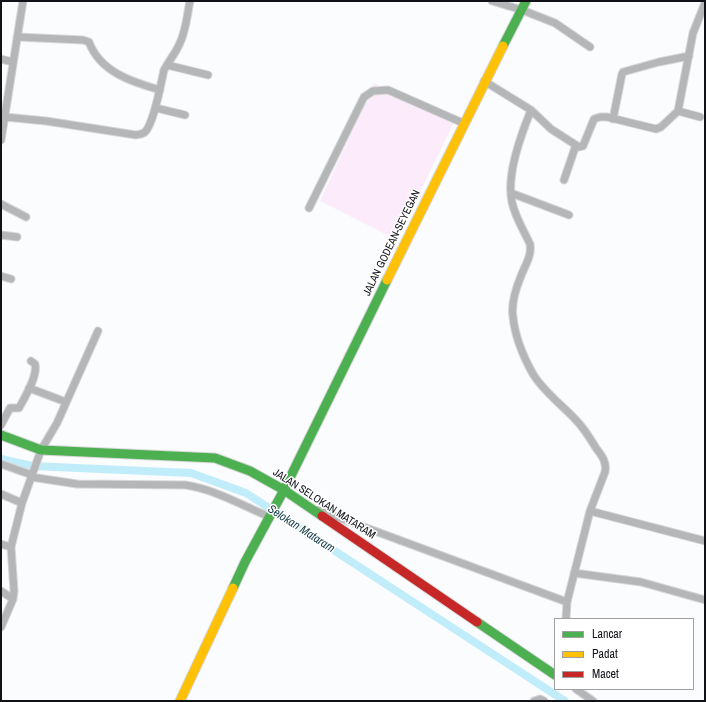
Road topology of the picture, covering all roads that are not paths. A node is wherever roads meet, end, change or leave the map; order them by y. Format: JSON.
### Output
{"nodes":[{"id":1,"x":23,"y":1,"type":"edge"},
{"id":2,"x":190,"y":1,"type":"edge"},
{"id":3,"x":492,"y":1,"type":"edge"},
{"id":4,"x":526,"y":1,"type":"edge"},
{"id":5,"x":705,"y":3,"type":"edge"},
{"id":6,"x":522,"y":10,"type":"junction"},
{"id":7,"x":17,"y":37,"type":"junction"},
{"id":8,"x":590,"y":47,"type":"dead end"},
{"id":9,"x":689,"y":56,"type":"junction"},
{"id":10,"x":1,"y":59,"type":"edge"},
{"id":11,"x":13,"y":62,"type":"junction"},
{"id":12,"x":167,"y":65,"type":"junction"},
{"id":13,"x":208,"y":75,"type":"dead end"},
{"id":14,"x":484,"y":81,"type":"junction"},
{"id":15,"x":160,"y":90,"type":"junction"},
{"id":16,"x":156,"y":108,"type":"junction"},
{"id":17,"x":531,"y":110,"type":"junction"},
{"id":18,"x":678,"y":111,"type":"junction"},
{"id":19,"x":185,"y":115,"type":"dead end"},
{"id":20,"x":5,"y":117,"type":"junction"},
{"id":21,"x":700,"y":117,"type":"dead end"},
{"id":22,"x":613,"y":119,"type":"junction"},
{"id":23,"x":463,"y":123,"type":"junction"},
{"id":24,"x":2,"y":135,"type":"edge"},
{"id":25,"x":576,"y":145,"type":"junction"},
{"id":26,"x":564,"y":180,"type":"dead end"},
{"id":27,"x":511,"y":193,"type":"junction"},
{"id":28,"x":1,"y":204,"type":"edge"},
{"id":29,"x":309,"y":208,"type":"dead end"},
{"id":30,"x":569,"y":215,"type":"dead end"},
{"id":31,"x":26,"y":217,"type":"dead end"},
{"id":32,"x":1,"y":235,"type":"edge"},
{"id":33,"x":17,"y":237,"type":"dead end"},
{"id":34,"x":1,"y":276,"type":"edge"},
{"id":35,"x":11,"y":279,"type":"dead end"},
{"id":36,"x":98,"y":330,"type":"dead end"},
{"id":37,"x":31,"y":361,"type":"dead end"},
{"id":38,"x":29,"y":388,"type":"junction"},
{"id":39,"x":66,"y":402,"type":"junction"},
{"id":40,"x":1,"y":425,"type":"edge"},
{"id":41,"x":1,"y":435,"type":"edge"},
{"id":42,"x":41,"y":450,"type":"junction"},
{"id":43,"x":1,"y":464,"type":"edge"},
{"id":44,"x":32,"y":475,"type":"junction"},
{"id":45,"x":283,"y":493,"type":"junction"},
{"id":46,"x":1,"y":494,"type":"edge"},
{"id":47,"x":22,"y":503,"type":"junction"},
{"id":48,"x":309,"y":506,"type":"junction"},
{"id":49,"x":590,"y":512,"type":"junction"},
{"id":50,"x":271,"y":516,"type":"junction"},
{"id":51,"x":705,"y":541,"type":"edge"},
{"id":52,"x":1,"y":544,"type":"edge"},
{"id":53,"x":11,"y":547,"type":"junction"},
{"id":54,"x":574,"y":573,"type":"junction"},
{"id":55,"x":1,"y":591,"type":"edge"},
{"id":56,"x":13,"y":599,"type":"junction"},
{"id":57,"x":705,"y":600,"type":"edge"},
{"id":58,"x":567,"y":602,"type":"junction"},
{"id":59,"x":566,"y":618,"type":"edge"},
{"id":60,"x":1,"y":627,"type":"edge"},
{"id":61,"x":554,"y":674,"type":"edge"},
{"id":62,"x":577,"y":690,"type":"edge"},
{"id":63,"x":180,"y":701,"type":"edge"},
{"id":64,"x":534,"y":701,"type":"edge"},
{"id":65,"x":544,"y":701,"type":"edge"},
{"id":66,"x":593,"y":701,"type":"edge"}],
"edges":[{"from":1,"to":7,"type":"street"},
{"from":2,"to":12,"type":"street"},
{"from":3,"to":6,"type":"street"},
{"from":4,"to":6,"type":"main road","name":"JALAN GODEAN-SEYEGAN"},
{"from":5,"to":9,"type":"street"},
{"from":6,"to":8,"type":"street"},
{"from":6,"to":14,"type":"main road","name":"JALAN GODEAN-SEYEGAN"},
{"from":7,"to":11,"type":"street"},
{"from":7,"to":15,"type":"street"},
{"from":9,"to":18,"type":"street"},
{"from":9,"to":22,"type":"street"},
{"from":10,"to":11,"type":"street"},
{"from":11,"to":20,"type":"street"},
{"from":12,"to":13,"type":"street"},
{"from":12,"to":15,"type":"street"},
{"from":14,"to":17,"type":"street"},
{"from":14,"to":23,"type":"main road","name":"JALAN GODEAN-SEYEGAN"},
{"from":15,"to":16,"type":"street"},
{"from":16,"to":19,"type":"street"},
{"from":16,"to":20,"type":"street"},
{"from":17,"to":25,"type":"street"},
{"from":17,"to":27,"type":"street"},
{"from":18,"to":21,"type":"street"},
{"from":18,"to":22,"type":"street"},
{"from":20,"to":24,"type":"street"},
{"from":22,"to":25,"type":"street"},
{"from":23,"to":29,"type":"street"},
{"from":23,"to":45,"type":"main road","name":"JALAN GODEAN-SEYEGAN"},
{"from":25,"to":26,"type":"street"},
{"from":27,"to":30,"type":"street"},
{"from":27,"to":49,"type":"street"},
{"from":28,"to":31,"type":"street"},
{"from":32,"to":33,"type":"street"},
{"from":34,"to":35,"type":"street"},
{"from":36,"to":39,"type":"street"},
{"from":37,"to":38,"type":"street"},
{"from":38,"to":39,"type":"street"},
{"from":38,"to":40,"type":"street"},
{"from":39,"to":42,"type":"street"},
{"from":41,"to":42,"type":"main road","name":"JALAN SELOKAN MATARAM"},
{"from":42,"to":44,"type":"street"},
{"from":42,"to":45,"type":"main road","name":"JALAN SELOKAN MATARAM"},
{"from":43,"to":44,"type":"street"},
{"from":44,"to":47,"type":"street"},
{"from":44,"to":50,"type":"street"},
{"from":45,"to":48,"type":"main road","name":"JALAN SELOKAN MATARAM"},
{"from":45,"to":50,"type":"main road","name":"JALAN GODEAN-SEYEGAN"},
{"from":46,"to":47,"type":"street"},
{"from":47,"to":53,"type":"street"},
{"from":48,"to":58,"type":"street"},
{"from":48,"to":61,"type":"main road","name":"JALAN SELOKAN MATARAM"},
{"from":49,"to":51,"type":"street"},
{"from":49,"to":54,"type":"street"},
{"from":50,"to":63,"type":"main road","name":"JALAN GODEAN-SEYEGAN"},
{"from":52,"to":53,"type":"street"},
{"from":53,"to":56,"type":"street"},
{"from":54,"to":57,"type":"street"},
{"from":54,"to":58,"type":"street"},
{"from":55,"to":56,"type":"street"},
{"from":56,"to":60,"type":"street"},
{"from":58,"to":59,"type":"street"},
{"from":62,"to":66,"type":"street"},
{"from":64,"to":65,"type":"street"}]}
